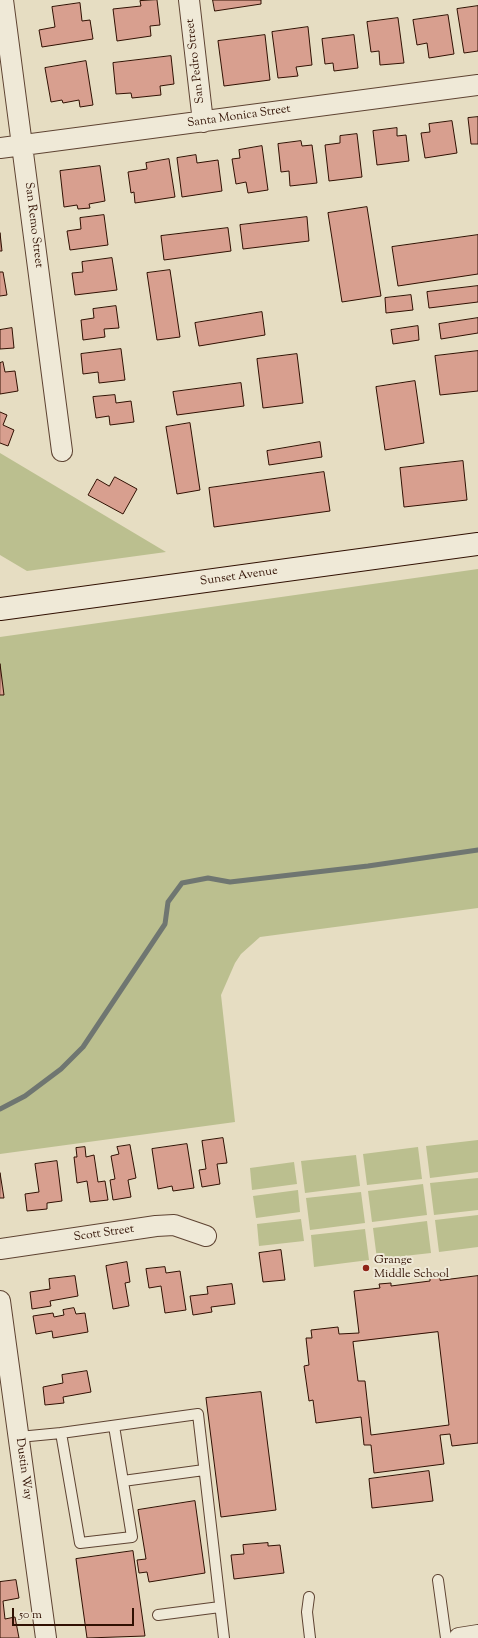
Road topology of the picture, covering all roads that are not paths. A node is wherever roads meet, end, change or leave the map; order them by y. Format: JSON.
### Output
{"nodes":[{"id":1,"x":3,"y":0,"type":"edge"},
{"id":2,"x":189,"y":0,"type":"edge"},
{"id":3,"x":478,"y":84,"type":"edge"},
{"id":4,"x":203,"y":122,"type":"junction"},
{"id":5,"x":22,"y":145,"type":"junction"},
{"id":6,"x":0,"y":148,"type":"edge"},
{"id":7,"x":62,"y":451,"type":"dead end"},
{"id":8,"x":478,"y":544,"type":"edge"},
{"id":9,"x":0,"y":609,"type":"edge"},
{"id":10,"x":206,"y":1236,"type":"dead end"},
{"id":11,"x":0,"y":1249,"type":"edge"},
{"id":12,"x":0,"y":1301,"type":"edge"},
{"id":13,"x":114,"y":1426,"type":"junction"},
{"id":14,"x":61,"y":1433,"type":"junction"},
{"id":15,"x":19,"y":1437,"type":"junction"},
{"id":16,"x":204,"y":1470,"type":"junction"},
{"id":17,"x":123,"y":1481,"type":"junction"},
{"id":18,"x":438,"y":1580,"type":"dead end"},
{"id":19,"x":308,"y":1597,"type":"dead end"},
{"id":20,"x":220,"y":1607,"type":"junction"},
{"id":21,"x":158,"y":1615,"type":"dead end"},
{"id":22,"x":478,"y":1635,"type":"edge"},
{"id":23,"x":46,"y":1638,"type":"edge"},
{"id":24,"x":224,"y":1638,"type":"edge"},
{"id":25,"x":310,"y":1638,"type":"edge"},
{"id":26,"x":446,"y":1638,"type":"edge"},
{"id":27,"x":459,"y":1638,"type":"edge"}],
"edges":[{"from":1,"to":5,"type":"street","name":"San Remo Street"},
{"from":2,"to":4,"type":"street","name":"San Pedro Street"},
{"from":3,"to":4,"type":"street","name":"Santa Monica Street"},
{"from":4,"to":5,"type":"street","name":"Santa Monica Street"},
{"from":5,"to":6,"type":"street","name":"Santa Monica Street"},
{"from":5,"to":7,"type":"street","name":"San Remo Street"},
{"from":8,"to":9,"type":"main road","name":"Sunset Avenue"},
{"from":10,"to":11,"type":"street","name":"Scott Street"},
{"from":12,"to":15,"type":"street","name":"Dustin Way"},
{"from":13,"to":14,"type":"lane"},
{"from":13,"to":16,"type":"lane"},
{"from":13,"to":17,"type":"lane"},
{"from":14,"to":15,"type":"lane"},
{"from":14,"to":17,"type":"lane"},
{"from":15,"to":23,"type":"street","name":"Dustin Way"},
{"from":16,"to":17,"type":"lane"},
{"from":16,"to":20,"type":"lane"},
{"from":18,"to":26,"type":"lane"},
{"from":19,"to":25,"type":"lane"},
{"from":20,"to":21,"type":"lane"},
{"from":20,"to":24,"type":"lane"},
{"from":22,"to":27,"type":"street"}]}
